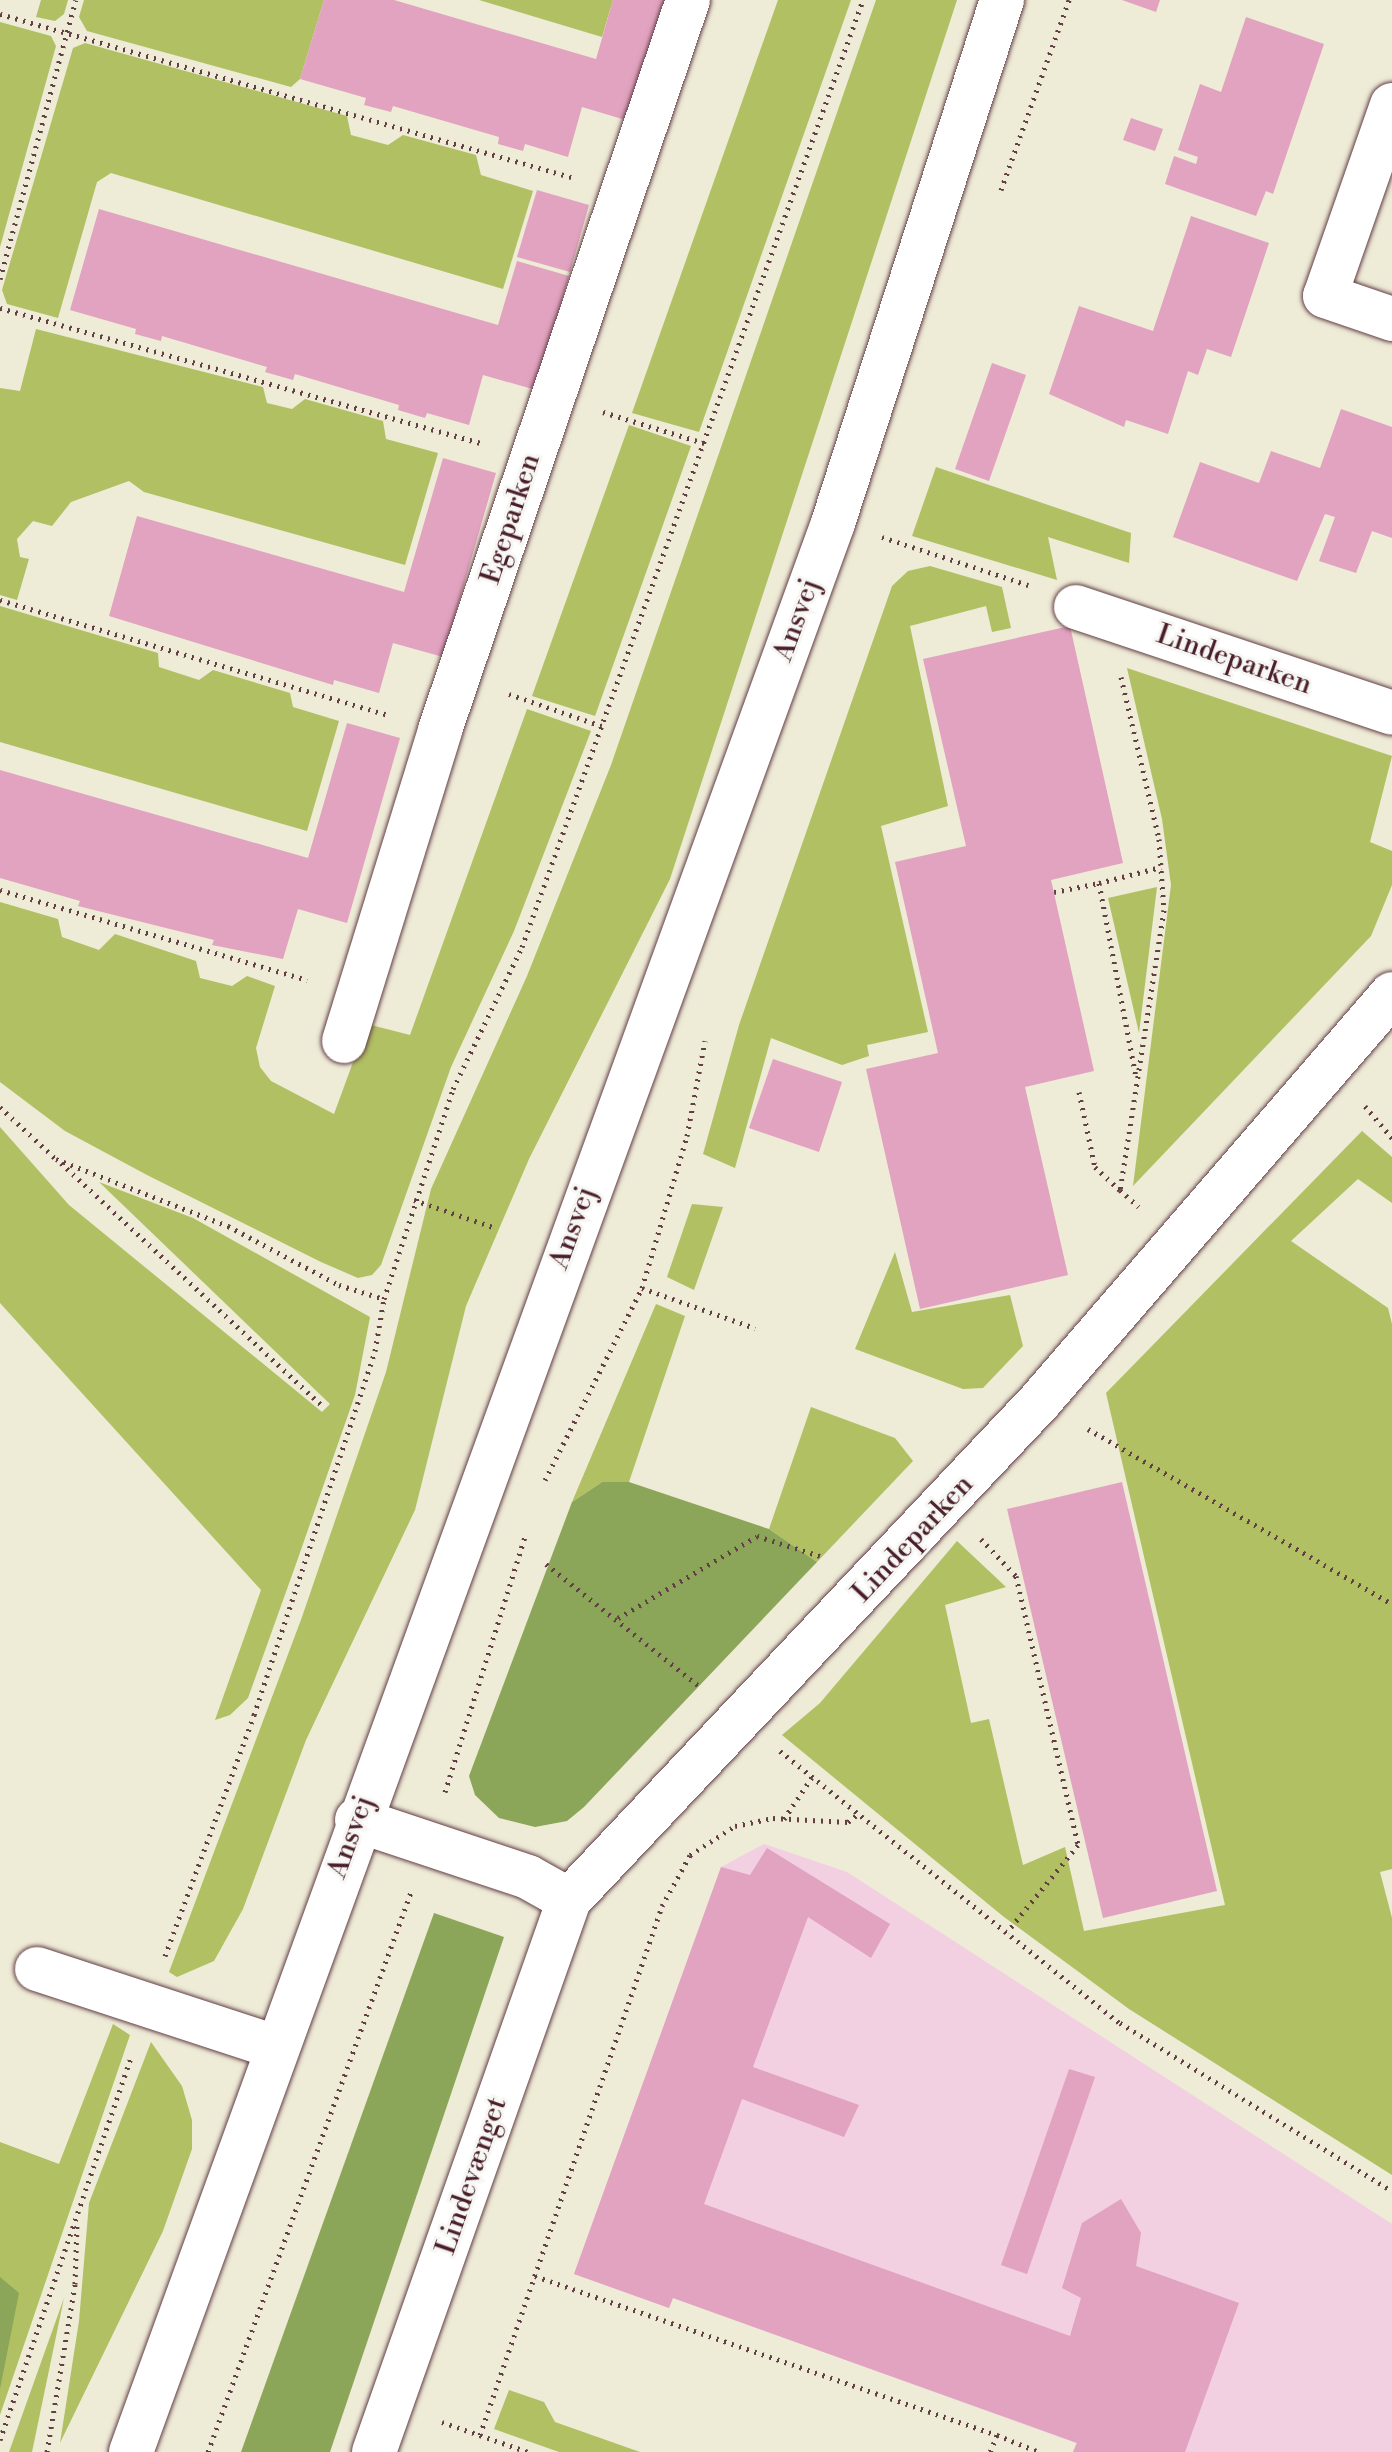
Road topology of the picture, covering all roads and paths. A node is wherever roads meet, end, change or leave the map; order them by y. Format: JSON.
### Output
{"nodes":[{"id":1,"x":76,"y":0,"type":"edge"},
{"id":2,"x":688,"y":0,"type":"edge"},
{"id":3,"x":863,"y":0,"type":"edge"},
{"id":4,"x":1002,"y":0,"type":"edge"},
{"id":5,"x":0,"y":14,"type":"edge"},
{"id":6,"x":67,"y":33,"type":"junction"},
{"id":7,"x":1392,"y":105,"type":"edge"},
{"id":8,"x":626,"y":192,"type":"junction"},
{"id":9,"x":0,"y":279,"type":"edge"},
{"id":10,"x":0,"y":308,"type":"edge"},
{"id":11,"x":1392,"y":319,"type":"edge"},
{"id":12,"x":631,"y":421,"type":"dead end"},
{"id":13,"x":704,"y":443,"type":"junction"},
{"id":14,"x":531,"y":457,"type":"junction"},
{"id":15,"x":833,"y":523,"type":"junction"},
{"id":16,"x":0,"y":600,"type":"edge"},
{"id":17,"x":1092,"y":612,"type":"junction"},
{"id":18,"x":528,"y":700,"type":"dead end"},
{"id":19,"x":1392,"y":713,"type":"edge"},
{"id":20,"x":602,"y":726,"type":"junction"},
{"id":21,"x":440,"y":730,"type":"junction"},
{"id":22,"x":1161,"y":867,"type":"junction"},
{"id":23,"x":1099,"y":883,"type":"junction"},
{"id":24,"x":0,"y":890,"type":"edge"},
{"id":25,"x":1054,"y":892,"type":"dead end"},
{"id":26,"x":1392,"y":994,"type":"edge"},
{"id":27,"x":358,"y":995,"type":"junction"},
{"id":28,"x":344,"y":1041,"type":"dead end"},
{"id":29,"x":1137,"y":1082,"type":"junction"},
{"id":30,"x":1079,"y":1092,"type":"dead end"},
{"id":31,"x":0,"y":1107,"type":"edge"},
{"id":32,"x":56,"y":1159,"type":"junction"},
{"id":33,"x":1120,"y":1190,"type":"junction"},
{"id":34,"x":414,"y":1200,"type":"junction"},
{"id":35,"x":493,"y":1227,"type":"dead end"},
{"id":36,"x":1177,"y":1242,"type":"junction"},
{"id":37,"x":642,"y":1288,"type":"dead end"},
{"id":38,"x":384,"y":1299,"type":"junction"},
{"id":39,"x":755,"y":1328,"type":"dead end"},
{"id":40,"x":1040,"y":1401,"type":"junction"},
{"id":41,"x":324,"y":1407,"type":"dead end"},
{"id":42,"x":947,"y":1502,"type":"junction"},
{"id":43,"x":546,"y":1564,"type":"dead end"},
{"id":44,"x":872,"y":1585,"type":"junction"},
{"id":45,"x":1392,"y":1604,"type":"edge"},
{"id":46,"x":618,"y":1618,"type":"junction"},
{"id":47,"x":713,"y":1698,"type":"dead end"},
{"id":48,"x":772,"y":1745,"type":"dead end"},
{"id":49,"x":812,"y":1777,"type":"junction"},
{"id":50,"x":858,"y":1814,"type":"junction"},
{"id":51,"x":784,"y":1819,"type":"junction"},
{"id":52,"x":357,"y":1820,"type":"junction"},
{"id":53,"x":430,"y":1840,"type":"junction"},
{"id":54,"x":569,"y":1900,"type":"junction"},
{"id":55,"x":1007,"y":1932,"type":"junction"},
{"id":56,"x":37,"y":1969,"type":"dead end"},
{"id":57,"x":148,"y":2006,"type":"junction"},
{"id":58,"x":276,"y":2047,"type":"junction"},
{"id":59,"x":1392,"y":2191,"type":"edge"},
{"id":60,"x":77,"y":2214,"type":"junction"},
{"id":61,"x":535,"y":2276,"type":"junction"},
{"id":62,"x":392,"y":2404,"type":"junction"},
{"id":63,"x":480,"y":2435,"type":"junction"},
{"id":64,"x":997,"y":2435,"type":"junction"},
{"id":65,"x":0,"y":2440,"type":"edge"},
{"id":66,"x":47,"y":2452,"type":"edge"},
{"id":67,"x":131,"y":2452,"type":"edge"},
{"id":68,"x":208,"y":2452,"type":"edge"},
{"id":69,"x":374,"y":2452,"type":"edge"},
{"id":70,"x":528,"y":2452,"type":"edge"},
{"id":71,"x":990,"y":2452,"type":"edge"},
{"id":72,"x":1039,"y":2452,"type":"edge"}],
"edges":[{"from":1,"to":6,"type":"path"},
{"from":2,"to":8,"type":"street","name":"Egeparken"},
{"from":3,"to":13,"type":"path"},
{"from":4,"to":15,"type":"street","name":"Ansvej"},
{"from":5,"to":6,"type":"path"},
{"from":6,"to":8,"type":"path"},
{"from":6,"to":9,"type":"path"},
{"from":7,"to":11,"type":"street"},
{"from":8,"to":14,"type":"street","name":"Egeparken"},
{"from":10,"to":14,"type":"path"},
{"from":12,"to":13,"type":"path"},
{"from":13,"to":20,"type":"path"},
{"from":14,"to":21,"type":"street","name":"Egeparken"},
{"from":15,"to":17,"type":"path"},
{"from":15,"to":52,"type":"street","name":"Ansvej"},
{"from":16,"to":21,"type":"path"},
{"from":17,"to":19,"type":"street","name":"Lindeparken"},
{"from":17,"to":22,"type":"path"},
{"from":18,"to":20,"type":"path"},
{"from":20,"to":34,"type":"path"},
{"from":21,"to":27,"type":"street","name":"Egeparken"},
{"from":22,"to":23,"type":"path"},
{"from":22,"to":29,"type":"path"},
{"from":23,"to":25,"type":"path"},
{"from":23,"to":29,"type":"path"},
{"from":24,"to":27,"type":"path"},
{"from":26,"to":36,"type":"street","name":"Lindeparken"},
{"from":27,"to":28,"type":"street","name":"Egeparken"},
{"from":29,"to":33,"type":"path"},
{"from":30,"to":33,"type":"path"},
{"from":31,"to":32,"type":"path"},
{"from":32,"to":38,"type":"path"},
{"from":32,"to":41,"type":"path"},
{"from":33,"to":36,"type":"path"},
{"from":34,"to":35,"type":"path"},
{"from":34,"to":38,"type":"path"},
{"from":36,"to":40,"type":"street","name":"Lindeparken"},
{"from":37,"to":39,"type":"path"},
{"from":38,"to":57,"type":"path"},
{"from":40,"to":42,"type":"street","name":"Lindeparken"},
{"from":40,"to":45,"type":"path"},
{"from":42,"to":44,"type":"street","name":"Lindeparken"},
{"from":42,"to":55,"type":"path"},
{"from":43,"to":46,"type":"path"},
{"from":44,"to":46,"type":"path"},
{"from":44,"to":54,"type":"street","name":"Lindeparken"},
{"from":46,"to":47,"type":"path"},
{"from":48,"to":49,"type":"path"},
{"from":49,"to":50,"type":"path"},
{"from":49,"to":51,"type":"path"},
{"from":50,"to":51,"type":"path"},
{"from":50,"to":55,"type":"path"},
{"from":51,"to":61,"type":"path"},
{"from":52,"to":53,"type":"street"},
{"from":52,"to":58,"type":"street","name":"Ansvej"},
{"from":53,"to":54,"type":"street"},
{"from":53,"to":68,"type":"path"},
{"from":54,"to":62,"type":"street","name":"Lindevænget"},
{"from":55,"to":59,"type":"path"},
{"from":56,"to":57,"type":"street"},
{"from":57,"to":58,"type":"street"},
{"from":57,"to":60,"type":"path"},
{"from":58,"to":67,"type":"street","name":"Ansvej"},
{"from":60,"to":65,"type":"path"},
{"from":60,"to":66,"type":"path"},
{"from":61,"to":63,"type":"path"},
{"from":61,"to":64,"type":"path"},
{"from":62,"to":63,"type":"path"},
{"from":62,"to":69,"type":"street","name":"Lindevænget"},
{"from":63,"to":70,"type":"path"},
{"from":64,"to":71,"type":"path"},
{"from":64,"to":72,"type":"path"}]}
